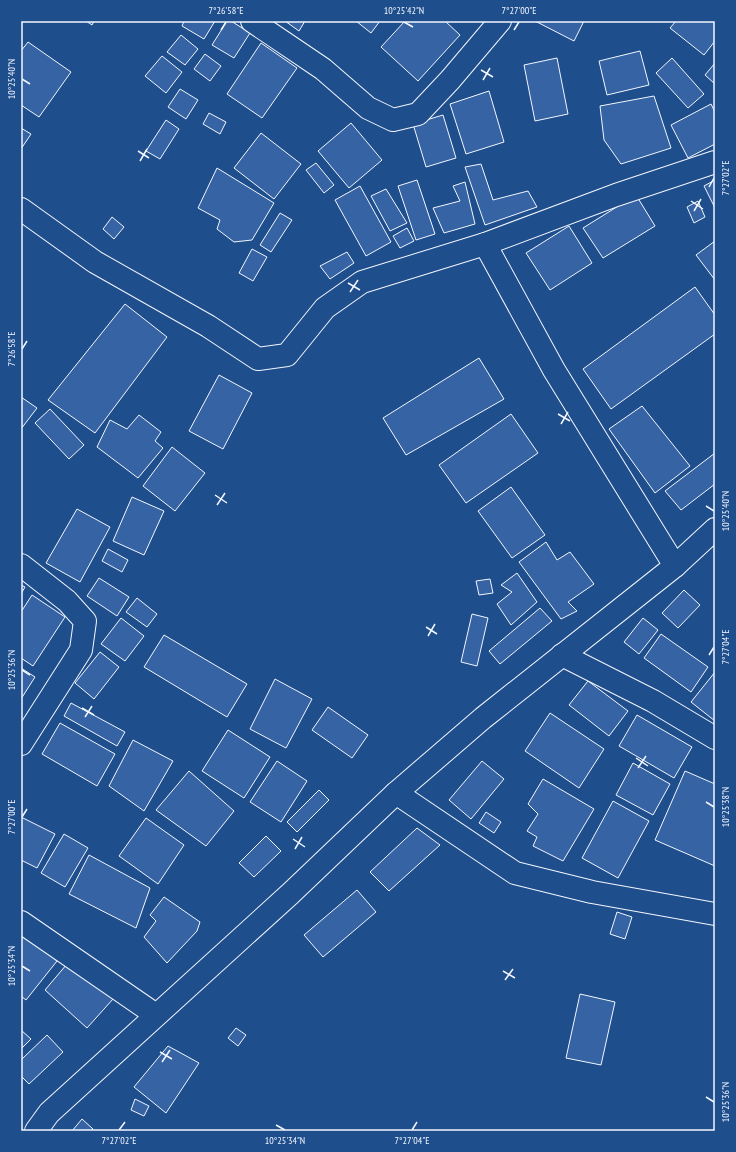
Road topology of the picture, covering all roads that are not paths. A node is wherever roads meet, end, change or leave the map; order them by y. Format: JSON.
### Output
{"nodes":[{"id":1,"x":252,"y":21,"type":"edge"},
{"id":2,"x":500,"y":21,"type":"edge"},
{"id":3,"x":715,"y":162,"type":"edge"},
{"id":4,"x":21,"y":209,"type":"edge"},
{"id":5,"x":485,"y":244,"type":"junction"},
{"id":6,"x":715,"y":529,"type":"edge"},
{"id":7,"x":21,"y":566,"type":"edge"},
{"id":8,"x":675,"y":566,"type":"junction"},
{"id":9,"x":562,"y":655,"type":"junction"},
{"id":10,"x":715,"y":738,"type":"edge"},
{"id":11,"x":21,"y":744,"type":"edge"},
{"id":12,"x":396,"y":793,"type":"junction"},
{"id":13,"x":713,"y":908,"type":"edge"},
{"id":14,"x":21,"y":922,"type":"edge"},
{"id":15,"x":156,"y":1015,"type":"junction"},
{"id":16,"x":36,"y":1131,"type":"edge"}],
"edges":[{"from":1,"to":2,"type":"street"},
{"from":3,"to":5,"type":"street"},
{"from":4,"to":5,"type":"street"},
{"from":5,"to":8,"type":"street"},
{"from":6,"to":8,"type":"street"},
{"from":7,"to":11,"type":"street"},
{"from":8,"to":9,"type":"street"},
{"from":9,"to":10,"type":"street"},
{"from":9,"to":12,"type":"street"},
{"from":12,"to":13,"type":"street"},
{"from":12,"to":15,"type":"street"},
{"from":14,"to":15,"type":"street"},
{"from":15,"to":16,"type":"street"}]}
